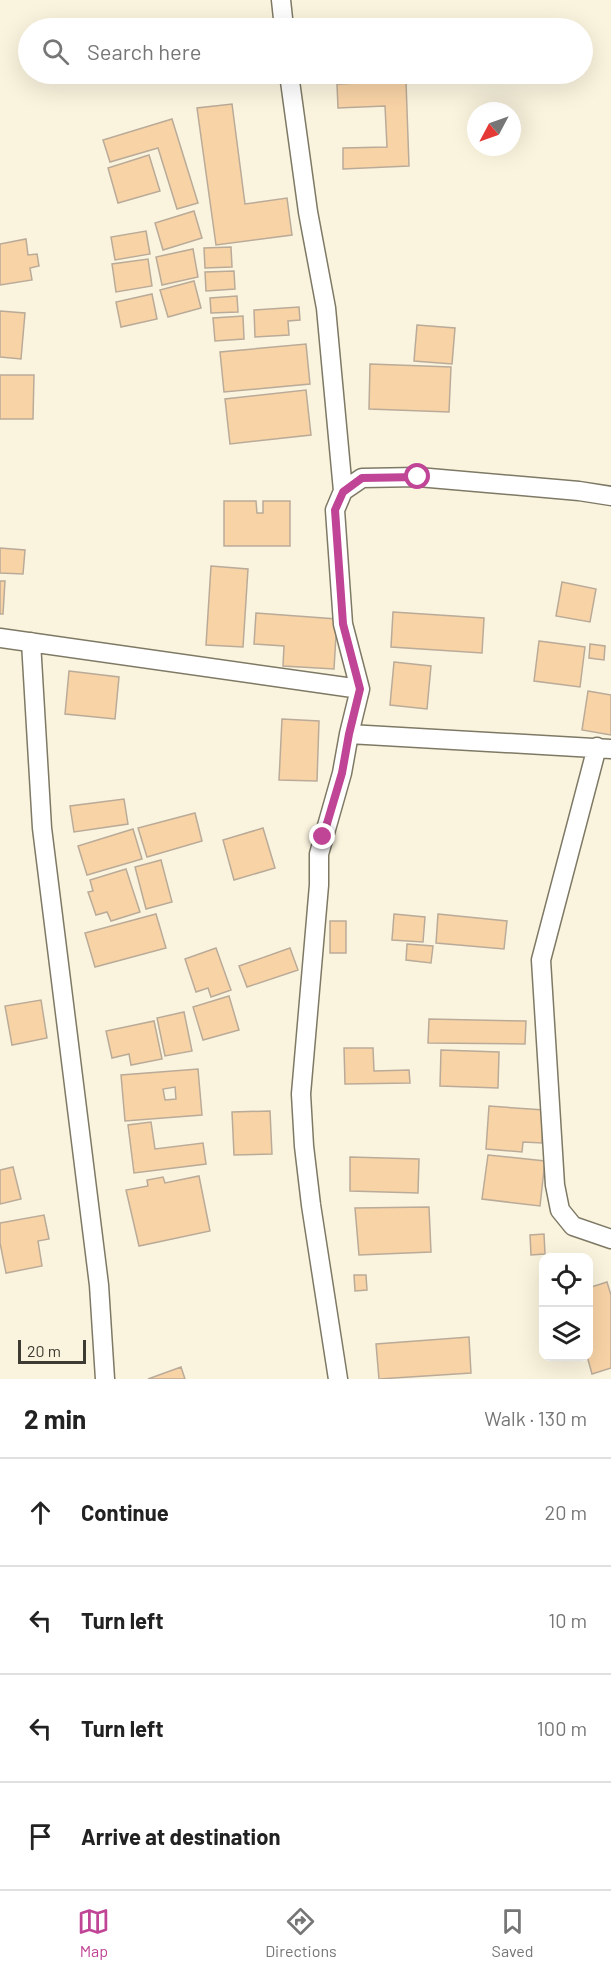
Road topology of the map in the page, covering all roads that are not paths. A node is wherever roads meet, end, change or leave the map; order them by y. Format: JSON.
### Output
{"nodes":[{"id":1,"x":281,"y":0,"type":"edge"},
{"id":2,"x":283,"y":18,"type":"edge"},
{"id":3,"x":290,"y":84,"type":"edge"},
{"id":4,"x":343,"y":492,"type":"junction"},
{"id":5,"x":611,"y":496,"type":"edge"},
{"id":6,"x":0,"y":638,"type":"edge"},
{"id":7,"x":31,"y":642,"type":"junction"},
{"id":8,"x":360,"y":689,"type":"junction"},
{"id":9,"x":349,"y":734,"type":"junction"},
{"id":10,"x":604,"y":748,"type":"edge"},
{"id":11,"x":611,"y":1239,"type":"edge"},
{"id":12,"x":105,"y":1379,"type":"edge"},
{"id":13,"x":338,"y":1379,"type":"edge"}],
"edges":[{"from":1,"to":2,"type":"street"},
{"from":3,"to":4,"type":"street"},
{"from":4,"to":5,"type":"street"},
{"from":4,"to":8,"type":"street"},
{"from":6,"to":7,"type":"street"},
{"from":7,"to":8,"type":"street"},
{"from":7,"to":12,"type":"street"},
{"from":8,"to":9,"type":"street"},
{"from":9,"to":10,"type":"street"},
{"from":9,"to":13,"type":"street"},
{"from":10,"to":11,"type":"street"}]}
